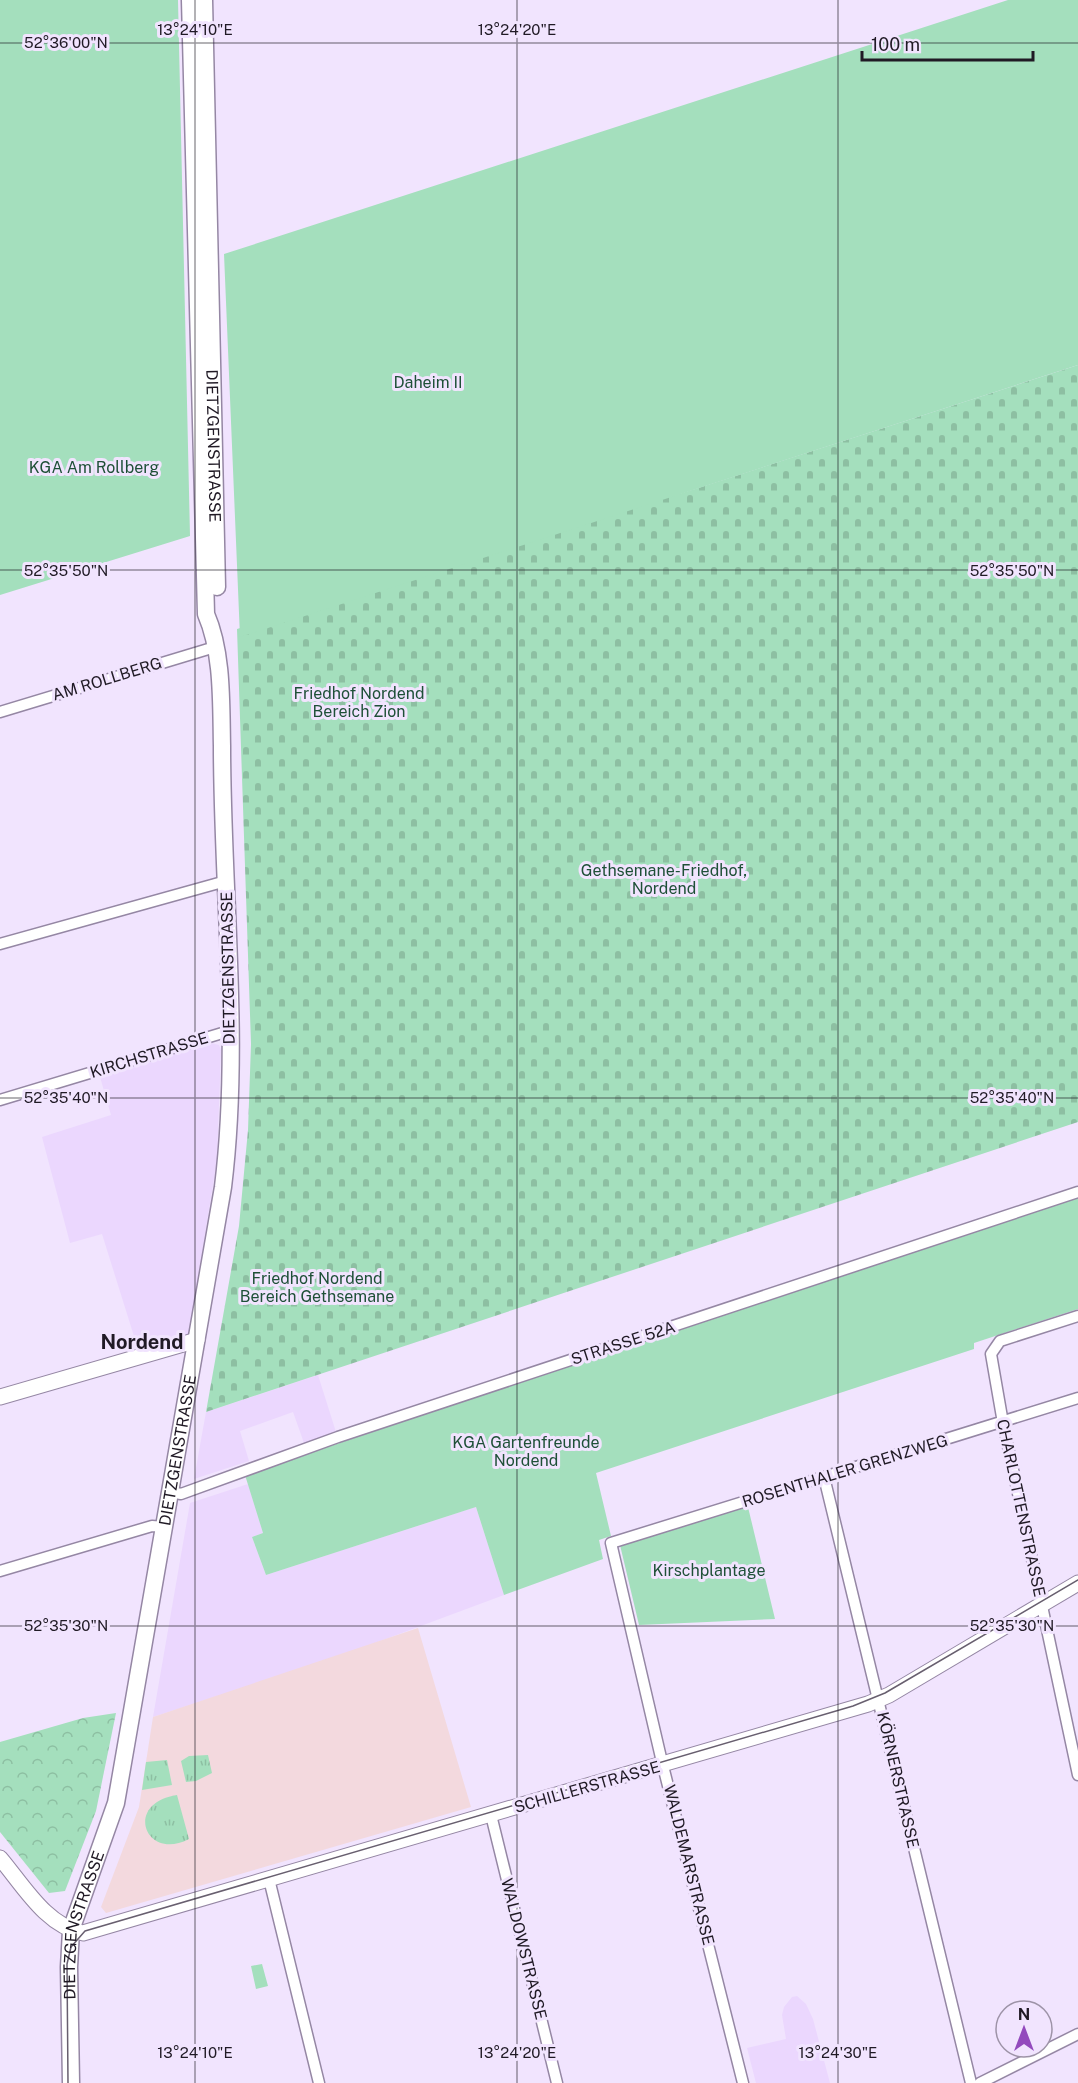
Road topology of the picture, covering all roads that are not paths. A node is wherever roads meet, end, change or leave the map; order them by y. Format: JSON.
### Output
{"nodes":[{"id":1,"x":190,"y":0,"type":"edge"},
{"id":2,"x":204,"y":0,"type":"edge"},
{"id":3,"x":204,"y":261,"type":"junction"},
{"id":4,"x":215,"y":647,"type":"junction"},
{"id":5,"x":0,"y":712,"type":"edge"},
{"id":6,"x":226,"y":881,"type":"junction"},
{"id":7,"x":0,"y":944,"type":"edge"},
{"id":8,"x":229,"y":1031,"type":"junction"},
{"id":9,"x":0,"y":1100,"type":"edge"},
{"id":10,"x":1078,"y":1192,"type":"edge"},
{"id":11,"x":1078,"y":1316,"type":"edge"},
{"id":12,"x":196,"y":1340,"type":"junction"},
{"id":13,"x":0,"y":1397,"type":"edge"},
{"id":14,"x":1078,"y":1398,"type":"edge"},
{"id":15,"x":1003,"y":1423,"type":"junction"},
{"id":16,"x":824,"y":1477,"type":"junction"},
{"id":17,"x":170,"y":1492,"type":"junction"},
{"id":18,"x":164,"y":1527,"type":"junction"},
{"id":19,"x":611,"y":1543,"type":"joint"},
{"id":20,"x":0,"y":1572,"type":"edge"},
{"id":21,"x":1078,"y":1583,"type":"edge"},
{"id":22,"x":1042,"y":1605,"type":"junction"},
{"id":23,"x":879,"y":1700,"type":"junction"},
{"id":24,"x":663,"y":1765,"type":"junction"},
{"id":25,"x":1078,"y":1775,"type":"edge"},
{"id":26,"x":491,"y":1815,"type":"junction"},
{"id":27,"x":0,"y":1858,"type":"edge"},
{"id":28,"x":269,"y":1879,"type":"junction"},
{"id":29,"x":71,"y":1930,"type":"junction"},
{"id":30,"x":1078,"y":2034,"type":"edge"},
{"id":31,"x":71,"y":2083,"type":"edge"},
{"id":32,"x":319,"y":2083,"type":"edge"},
{"id":33,"x":557,"y":2083,"type":"edge"},
{"id":34,"x":743,"y":2083,"type":"edge"},
{"id":35,"x":971,"y":2083,"type":"edge"},
{"id":36,"x":980,"y":2083,"type":"edge"}],
"edges":[{"from":1,"to":3,"type":"main road","name":"DIETZGENSTRASSE"},
{"from":2,"to":3,"type":"main road","name":"DIETZGENSTRASSE"},
{"from":3,"to":4,"type":"main road","name":"DIETZGENSTRASSE"},
{"from":4,"to":5,"type":"street","name":"AM ROLLBERG"},
{"from":4,"to":6,"type":"main road","name":"DIETZGENSTRASSE"},
{"from":6,"to":7,"type":"street"},
{"from":6,"to":8,"type":"main road","name":"DIETZGENSTRASSE"},
{"from":8,"to":9,"type":"street","name":"KIRCHSTRASSE"},
{"from":8,"to":12,"type":"main road","name":"DIETZGENSTRASSE"},
{"from":10,"to":17,"type":"street","name":"STRASSE 52A"},
{"from":11,"to":15,"type":"street","name":"CHARLOTTENSTRASSE"},
{"from":12,"to":13,"type":"street"},
{"from":12,"to":17,"type":"main road","name":"DIETZGENSTRASSE"},
{"from":14,"to":15,"type":"street","name":"ROSENTHALER GRENZWEG"},
{"from":15,"to":16,"type":"street","name":"ROSENTHALER GRENZWEG"},
{"from":15,"to":22,"type":"street","name":"CHARLOTTENSTRASSE"},
{"from":16,"to":19,"type":"street","name":"ROSENTHALER GRENZWEG"},
{"from":16,"to":23,"type":"street","name":"KÖRNERSTRASSE"},
{"from":17,"to":18,"type":"main road","name":"DIETZGENSTRASSE"},
{"from":18,"to":20,"type":"street"},
{"from":18,"to":29,"type":"main road","name":"DIETZGENSTRASSE"},
{"from":19,"to":24,"type":"street","name":"WALDEMARSTRASSE"},
{"from":21,"to":22,"type":"street","name":"SCHILLERSTRASSE"},
{"from":22,"to":23,"type":"street","name":"SCHILLERSTRASSE"},
{"from":22,"to":25,"type":"street","name":"CHARLOTTENSTRASSE"},
{"from":23,"to":24,"type":"street","name":"SCHILLERSTRASSE"},
{"from":23,"to":35,"type":"street","name":"KÖRNERSTRASSE"},
{"from":24,"to":26,"type":"street","name":"SCHILLERSTRASSE"},
{"from":24,"to":34,"type":"street","name":"WALDEMARSTRASSE"},
{"from":26,"to":28,"type":"street","name":"SCHILLERSTRASSE"},
{"from":26,"to":33,"type":"street","name":"WALDOWSTRASSE"},
{"from":27,"to":29,"type":"street"},
{"from":28,"to":29,"type":"street","name":"SCHILLERSTRASSE"},
{"from":28,"to":32,"type":"street"},
{"from":29,"to":31,"type":"main road","name":"DIETZGENSTRASSE"},
{"from":30,"to":36,"type":"street"}]}
